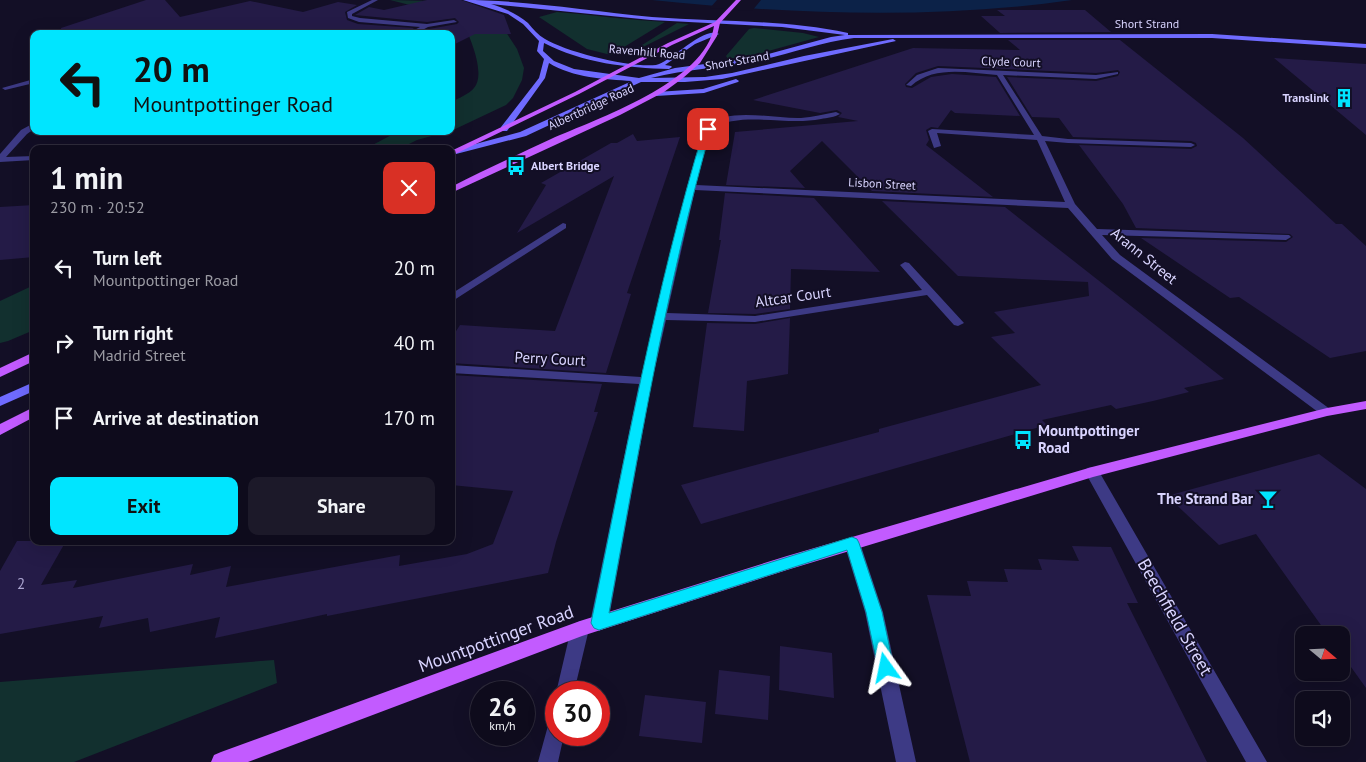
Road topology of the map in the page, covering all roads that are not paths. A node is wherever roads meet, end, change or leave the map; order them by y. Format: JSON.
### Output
{"nodes":[{"id":1,"x":376,"y":0,"type":"edge"},
{"id":2,"x":465,"y":0,"type":"edge"},
{"id":3,"x":739,"y":0,"type":"edge"},
{"id":4,"x":475,"y":2,"type":"junction"},
{"id":5,"x":564,"y":9,"type":"junction"},
{"id":6,"x":527,"y":12,"type":"dead end"},
{"id":7,"x":520,"y":13,"type":"dead end"},
{"id":8,"x":512,"y":15,"type":"junction"},
{"id":9,"x":454,"y":22,"type":"dead end"},
{"id":10,"x":718,"y":22,"type":"junction"},
{"id":11,"x":427,"y":26,"type":"junction"},
{"id":12,"x":418,"y":30,"type":"edge"},
{"id":13,"x":716,"y":34,"type":"junction"},
{"id":14,"x":854,"y":36,"type":"junction"},
{"id":15,"x":928,"y":36,"type":"junction"},
{"id":16,"x":542,"y":40,"type":"junction"},
{"id":17,"x":1366,"y":46,"type":"edge"},
{"id":18,"x":547,"y":60,"type":"junction"},
{"id":19,"x":631,"y":64,"type":"junction"},
{"id":20,"x":659,"y":67,"type":"junction"},
{"id":21,"x":694,"y":67,"type":"junction"},
{"id":22,"x":749,"y":73,"type":"junction"},
{"id":23,"x":999,"y":73,"type":"junction"},
{"id":24,"x":1116,"y":73,"type":"dead end"},
{"id":25,"x":607,"y":77,"type":"junction"},
{"id":26,"x":640,"y":79,"type":"junction"},
{"id":27,"x":678,"y":80,"type":"junction"},
{"id":28,"x":30,"y":82,"type":"edge"},
{"id":29,"x":909,"y":85,"type":"dead end"},
{"id":30,"x":5,"y":88,"type":"dead end"},
{"id":31,"x":656,"y":94,"type":"junction"},
{"id":32,"x":836,"y":114,"type":"dead end"},
{"id":33,"x":30,"y":128,"type":"edge"},
{"id":34,"x":504,"y":129,"type":"junction"},
{"id":35,"x":1040,"y":138,"type":"junction"},
{"id":36,"x":1191,"y":145,"type":"dead end"},
{"id":37,"x":937,"y":146,"type":"dead end"},
{"id":38,"x":455,"y":153,"type":"edge"},
{"id":39,"x":455,"y":153,"type":"edge"},
{"id":40,"x":30,"y":158,"type":"edge"},
{"id":41,"x":0,"y":160,"type":"edge"},
{"id":42,"x":691,"y":186,"type":"junction"},
{"id":43,"x":455,"y":188,"type":"edge"},
{"id":44,"x":1071,"y":206,"type":"junction"},
{"id":45,"x":563,"y":226,"type":"dead end"},
{"id":46,"x":1092,"y":232,"type":"junction"},
{"id":47,"x":1286,"y":237,"type":"dead end"},
{"id":48,"x":905,"y":265,"type":"dead end"},
{"id":49,"x":928,"y":292,"type":"junction"},
{"id":50,"x":455,"y":296,"type":"edge"},
{"id":51,"x":661,"y":316,"type":"junction"},
{"id":52,"x":958,"y":323,"type":"dead end"},
{"id":53,"x":30,"y":358,"type":"edge"},
{"id":54,"x":455,"y":369,"type":"edge"},
{"id":55,"x":0,"y":373,"type":"edge"},
{"id":56,"x":646,"y":381,"type":"junction"},
{"id":57,"x":30,"y":388,"type":"edge"},
{"id":58,"x":0,"y":402,"type":"edge"},
{"id":59,"x":1366,"y":405,"type":"edge"},
{"id":60,"x":1327,"y":412,"type":"junction"},
{"id":61,"x":30,"y":414,"type":"edge"},
{"id":62,"x":0,"y":430,"type":"edge"},
{"id":63,"x":1092,"y":472,"type":"junction"},
{"id":64,"x":852,"y":543,"type":"junction"},
{"id":65,"x":599,"y":623,"type":"junction"},
{"id":66,"x":580,"y":629,"type":"junction"},
{"id":67,"x":568,"y":681,"type":"edge"},
{"id":68,"x":552,"y":746,"type":"edge"},
{"id":69,"x":221,"y":762,"type":"edge"},
{"id":70,"x":548,"y":762,"type":"edge"},
{"id":71,"x":906,"y":762,"type":"edge"},
{"id":72,"x":1257,"y":762,"type":"edge"}],
"edges":[{"from":1,"to":11,"type":"street"},
{"from":2,"to":4,"type":"main road","name":"Ravenhill Road"},
{"from":3,"to":10,"type":"main road","name":"Albertbridge Road"},
{"from":4,"to":5,"type":"main road"},
{"from":4,"to":8,"type":"main road","name":"Ravenhill Road"},
{"from":5,"to":6,"type":"main road"},
{"from":5,"to":10,"type":"main road"},
{"from":7,"to":8,"type":"main road"},
{"from":8,"to":16,"type":"main road","name":"Ravenhill Road"},
{"from":9,"to":11,"type":"street"},
{"from":10,"to":13,"type":"main road","name":"Albertbridge Road"},
{"from":10,"to":14,"type":"main road"},
{"from":10,"to":19,"type":"main road","name":"Albertbridge Road"},
{"from":11,"to":12,"type":"street"},
{"from":13,"to":20,"type":"main road"},
{"from":13,"to":21,"type":"main road","name":"Albertbridge Road"},
{"from":14,"to":15,"type":"main road","name":"Short Strand"},
{"from":14,"to":21,"type":"main road","name":"Short Strand"},
{"from":15,"to":17,"type":"main road","name":"Short Strand"},
{"from":15,"to":22,"type":"main road","name":"Short Strand"},
{"from":16,"to":18,"type":"main road"},
{"from":16,"to":19,"type":"main road","name":"Ravenhill Road"},
{"from":18,"to":25,"type":"main road","name":"Ravenhill Road"},
{"from":18,"to":34,"type":"main road"},
{"from":19,"to":20,"type":"main road","name":"Ravenhill Road"},
{"from":19,"to":25,"type":"main road","name":"Albertbridge Road"},
{"from":20,"to":21,"type":"main road","name":"Ravenhill Road"},
{"from":20,"to":25,"type":"main road"},
{"from":21,"to":26,"type":"main road"},
{"from":21,"to":27,"type":"main road","name":"Albertbridge Road"},
{"from":22,"to":27,"type":"main road","name":"Short Strand"},
{"from":22,"to":31,"type":"main road"},
{"from":23,"to":24,"type":"street","name":"Clyde Court"},
{"from":23,"to":29,"type":"street","name":"Clyde Court"},
{"from":23,"to":35,"type":"street","name":"Arann Street"},
{"from":25,"to":26,"type":"main road","name":"Short Strand"},
{"from":25,"to":34,"type":"main road","name":"Albertbridge Road"},
{"from":26,"to":27,"type":"main road","name":"Short Strand"},
{"from":26,"to":39,"type":"main road"},
{"from":27,"to":31,"type":"main road","name":"Albertbridge Road"},
{"from":28,"to":30,"type":"street"},
{"from":31,"to":43,"type":"main road","name":"Albertbridge Road"},
{"from":32,"to":42,"type":"street"},
{"from":33,"to":41,"type":"street"},
{"from":34,"to":38,"type":"main road","name":"Albertbridge Road"},
{"from":35,"to":36,"type":"street"},
{"from":35,"to":37,"type":"street"},
{"from":35,"to":44,"type":"street","name":"Arann Street"},
{"from":40,"to":41,"type":"street"},
{"from":42,"to":44,"type":"street","name":"Lisbon Street"},
{"from":42,"to":51,"type":"street"},
{"from":44,"to":46,"type":"street","name":"Arann Street"},
{"from":45,"to":50,"type":"street"},
{"from":46,"to":47,"type":"street"},
{"from":46,"to":60,"type":"street","name":"Arann Street"},
{"from":48,"to":49,"type":"street"},
{"from":49,"to":51,"type":"street","name":"Altcar Court"},
{"from":49,"to":52,"type":"street"},
{"from":51,"to":56,"type":"street"},
{"from":53,"to":55,"type":"main road"},
{"from":54,"to":56,"type":"street","name":"Perry Court"},
{"from":56,"to":65,"type":"street"},
{"from":57,"to":58,"type":"main road"},
{"from":59,"to":60,"type":"main road","name":"Mountpottinger Road"},
{"from":60,"to":63,"type":"main road","name":"Mountpottinger Road"},
{"from":61,"to":62,"type":"main road"},
{"from":63,"to":64,"type":"main road","name":"Mountpottinger Road"},
{"from":63,"to":72,"type":"street","name":"Beechfield Street"},
{"from":64,"to":65,"type":"main road","name":"Mountpottinger Road"},
{"from":64,"to":71,"type":"street"},
{"from":65,"to":66,"type":"main road","name":"Mountpottinger Road"},
{"from":66,"to":67,"type":"street"},
{"from":66,"to":69,"type":"main road","name":"Mountpottinger Road"},
{"from":68,"to":70,"type":"street"}]}
